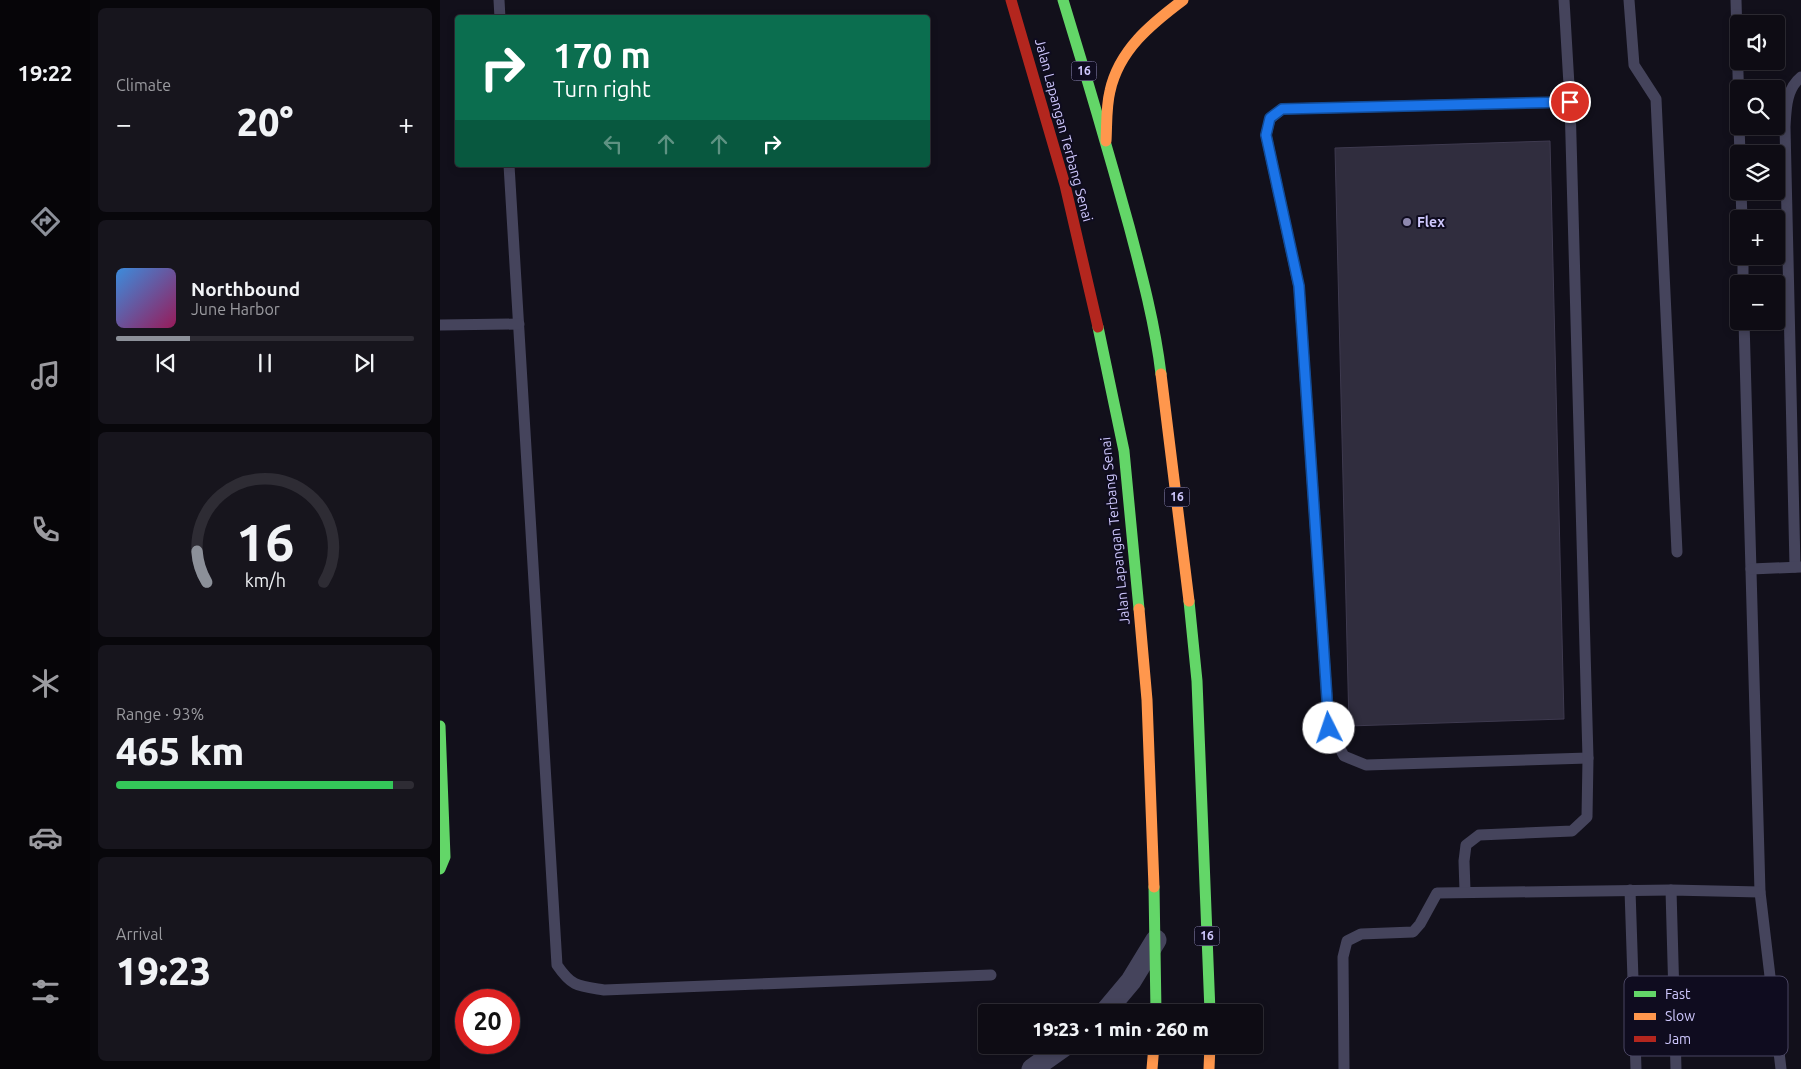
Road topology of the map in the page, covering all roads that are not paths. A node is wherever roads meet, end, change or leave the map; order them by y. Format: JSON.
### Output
{"nodes":[{"id":1,"x":499,"y":0,"type":"edge"},
{"id":2,"x":1011,"y":0,"type":"edge"},
{"id":3,"x":1063,"y":0,"type":"edge"},
{"id":4,"x":1183,"y":0,"type":"edge"},
{"id":5,"x":1564,"y":0,"type":"edge"},
{"id":6,"x":1629,"y":0,"type":"edge"},
{"id":7,"x":1736,"y":0,"type":"edge"},
{"id":8,"x":500,"y":15,"type":"edge"},
{"id":9,"x":1801,"y":77,"type":"edge"},
{"id":10,"x":1738,"y":80,"type":"edge"},
{"id":11,"x":1570,"y":102,"type":"junction"},
{"id":12,"x":1106,"y":141,"type":"junction"},
{"id":13,"x":509,"y":167,"type":"edge"},
{"id":14,"x":519,"y":324,"type":"junction"},
{"id":15,"x":440,"y":325,"type":"edge"},
{"id":16,"x":1744,"y":330,"type":"edge"},
{"id":17,"x":1677,"y":552,"type":"dead end"},
{"id":18,"x":1798,"y":567,"type":"edge"},
{"id":19,"x":1751,"y":569,"type":"junction"},
{"id":20,"x":440,"y":726,"type":"edge"},
{"id":21,"x":1588,"y":758,"type":"junction"},
{"id":22,"x":440,"y":869,"type":"edge"},
{"id":23,"x":1630,"y":890,"type":"junction"},
{"id":24,"x":1671,"y":890,"type":"junction"},
{"id":25,"x":1465,"y":891,"type":"junction"},
{"id":26,"x":1760,"y":892,"type":"junction"},
{"id":27,"x":1156,"y":940,"type":"junction"},
{"id":28,"x":991,"y":975,"type":"dead end"},
{"id":29,"x":1633,"y":976,"type":"edge"},
{"id":30,"x":1673,"y":976,"type":"edge"},
{"id":31,"x":1770,"y":976,"type":"edge"},
{"id":32,"x":1112,"y":1004,"type":"edge"},
{"id":33,"x":1156,"y":1004,"type":"edge"},
{"id":34,"x":1210,"y":1004,"type":"edge"},
{"id":35,"x":1053,"y":1054,"type":"edge"},
{"id":36,"x":1153,"y":1054,"type":"edge"},
{"id":37,"x":1210,"y":1054,"type":"edge"},
{"id":38,"x":1636,"y":1056,"type":"edge"},
{"id":39,"x":1676,"y":1056,"type":"edge"},
{"id":40,"x":1779,"y":1056,"type":"edge"},
{"id":41,"x":1032,"y":1069,"type":"edge"},
{"id":42,"x":1152,"y":1069,"type":"edge"},
{"id":43,"x":1209,"y":1069,"type":"edge"},
{"id":44,"x":1344,"y":1069,"type":"edge"},
{"id":45,"x":1636,"y":1069,"type":"edge"},
{"id":46,"x":1676,"y":1069,"type":"edge"},
{"id":47,"x":1781,"y":1069,"type":"edge"}],
"edges":[{"from":1,"to":8,"type":"lane"},
{"from":2,"to":27,"type":"main road","name":"Jalan Lapangan Terbang Senai"},
{"from":3,"to":12,"type":"main road","number":"16"},
{"from":4,"to":12,"type":"main road"},
{"from":5,"to":11,"type":"lane"},
{"from":6,"to":17,"type":"lane"},
{"from":7,"to":10,"type":"lane"},
{"from":9,"to":18,"type":"lane"},
{"from":11,"to":21,"type":"lane"},
{"from":11,"to":21,"type":"lane"},
{"from":12,"to":34,"type":"main road","number":"16"},
{"from":13,"to":14,"type":"lane"},
{"from":14,"to":15,"type":"lane"},
{"from":14,"to":28,"type":"lane"},
{"from":16,"to":19,"type":"lane"},
{"from":18,"to":19,"type":"lane"},
{"from":19,"to":26,"type":"lane"},
{"from":20,"to":22,"type":"main road"},
{"from":21,"to":25,"type":"lane"},
{"from":23,"to":24,"type":"lane"},
{"from":23,"to":25,"type":"lane"},
{"from":23,"to":29,"type":"lane"},
{"from":24,"to":26,"type":"lane"},
{"from":24,"to":30,"type":"lane"},
{"from":25,"to":44,"type":"lane"},
{"from":26,"to":31,"type":"lane"},
{"from":27,"to":32,"type":"street"},
{"from":27,"to":33,"type":"main road","name":"Jalan Lapangan Terbang Senai"},
{"from":35,"to":41,"type":"street"},
{"from":36,"to":42,"type":"main road"},
{"from":37,"to":43,"type":"main road"},
{"from":38,"to":45,"type":"lane"},
{"from":39,"to":46,"type":"lane"},
{"from":40,"to":47,"type":"lane"}]}
